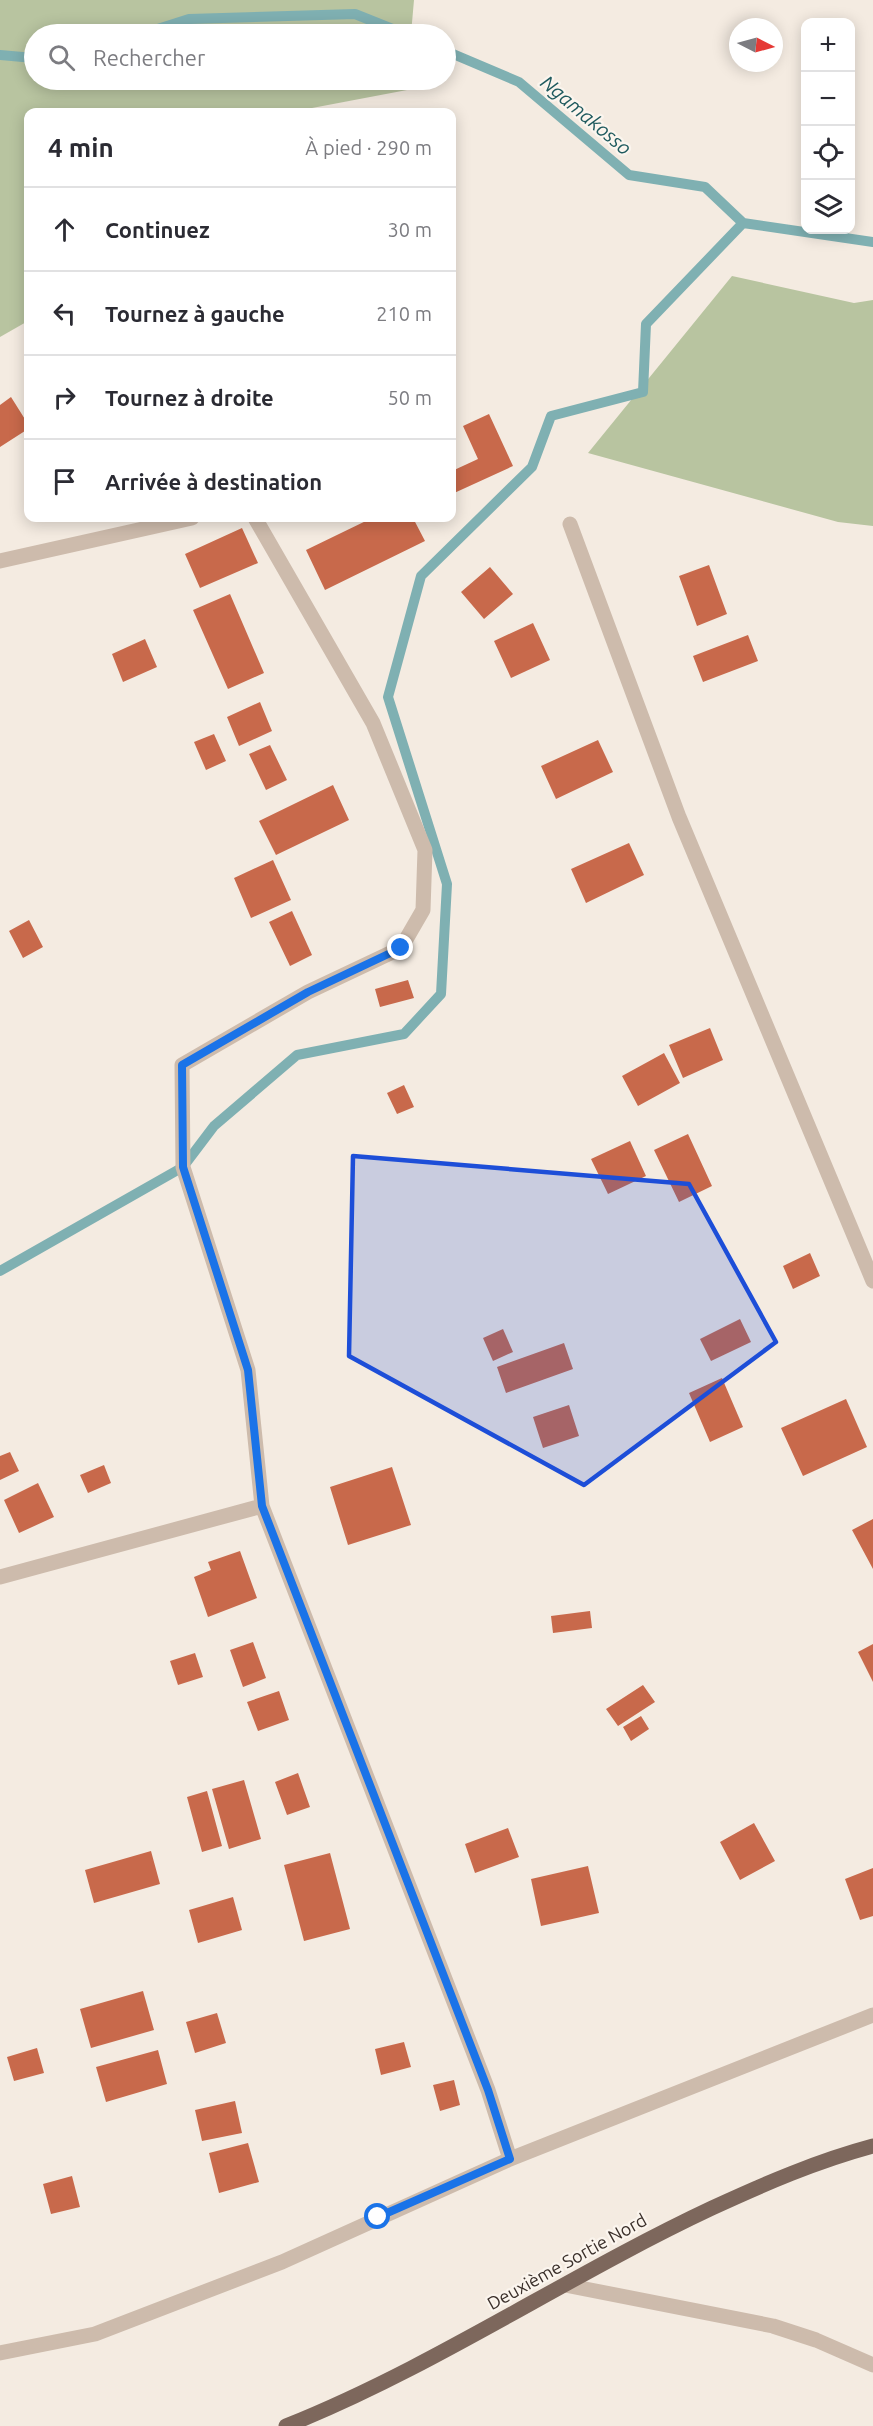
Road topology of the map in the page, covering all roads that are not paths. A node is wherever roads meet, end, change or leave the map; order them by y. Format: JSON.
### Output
{"nodes":[{"id":1,"x":174,"y":522,"type":"edge"},
{"id":2,"x":257,"y":522,"type":"edge"},
{"id":3,"x":570,"y":524,"type":"dead end"},
{"id":4,"x":0,"y":561,"type":"edge"},
{"id":5,"x":873,"y":1281,"type":"edge"},
{"id":6,"x":262,"y":1506,"type":"junction"},
{"id":7,"x":0,"y":1577,"type":"edge"},
{"id":8,"x":873,"y":2015,"type":"edge"},
{"id":9,"x":873,"y":2146,"type":"edge"},
{"id":10,"x":510,"y":2159,"type":"junction"},
{"id":11,"x":565,"y":2285,"type":"junction"},
{"id":12,"x":0,"y":2353,"type":"edge"},
{"id":13,"x":873,"y":2365,"type":"edge"},
{"id":14,"x":286,"y":2426,"type":"edge"}],
"edges":[{"from":1,"to":4,"type":"street"},
{"from":2,"to":6,"type":"street"},
{"from":3,"to":5,"type":"street"},
{"from":6,"to":7,"type":"street"},
{"from":6,"to":10,"type":"street"},
{"from":8,"to":10,"type":"street"},
{"from":9,"to":11,"type":"main road","name":"Deuxième Sortie Nord"},
{"from":10,"to":12,"type":"street"},
{"from":11,"to":13,"type":"street"},
{"from":11,"to":14,"type":"main road","name":"Deuxième Sortie Nord"}]}
